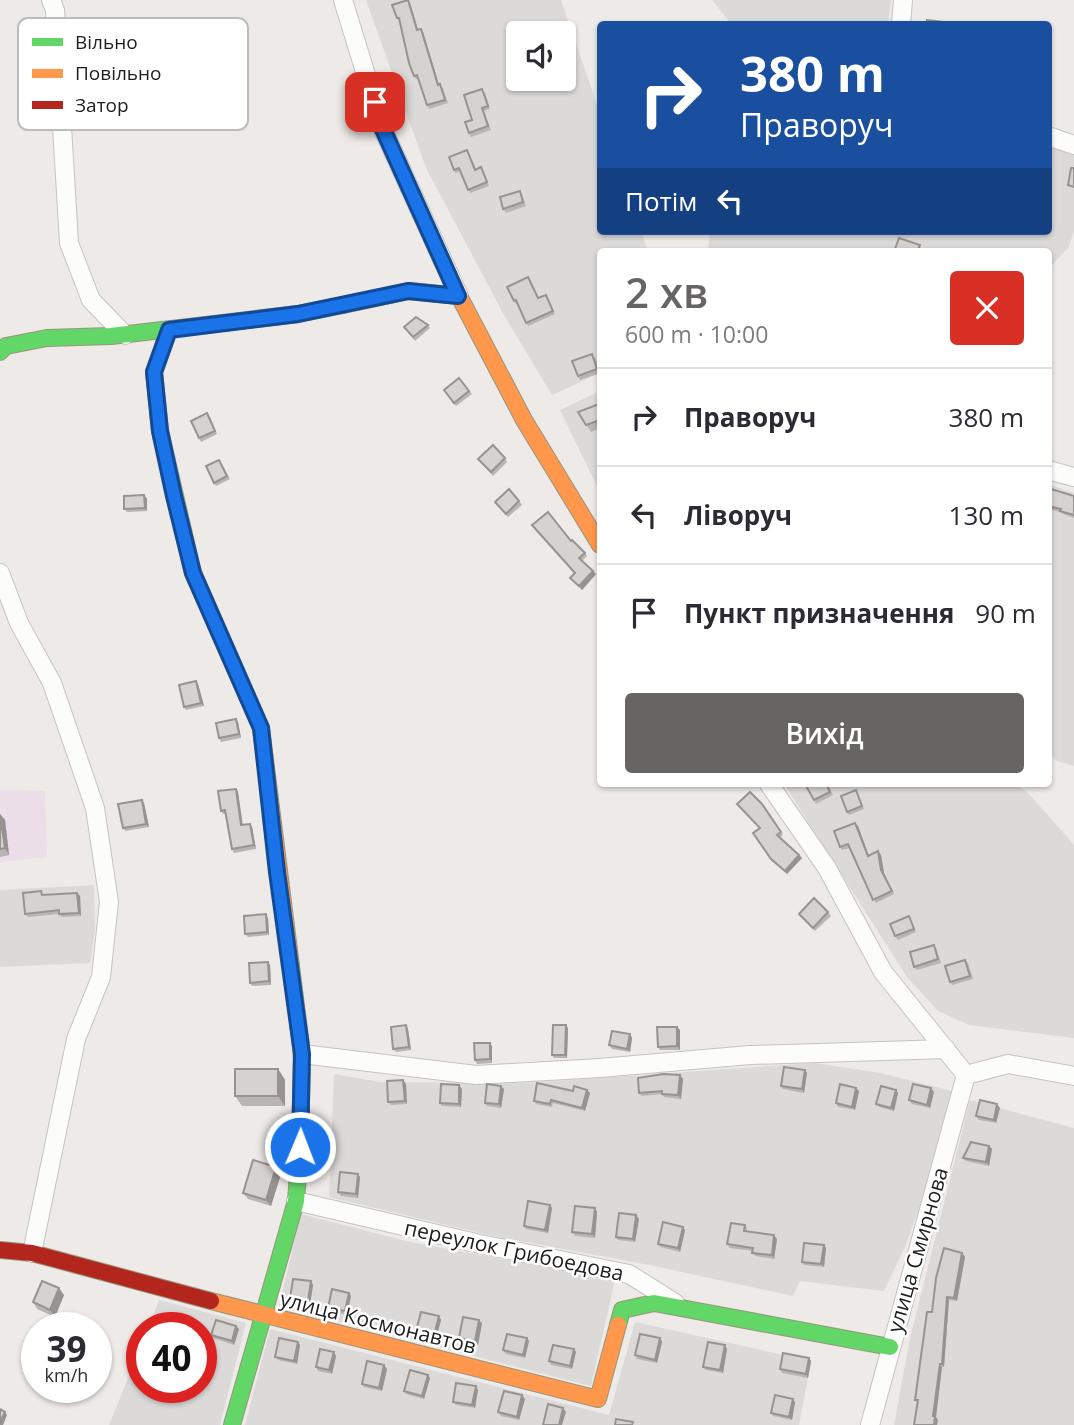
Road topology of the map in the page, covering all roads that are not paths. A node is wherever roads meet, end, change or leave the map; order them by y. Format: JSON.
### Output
{"nodes":[{"id":1,"x":51,"y":0,"type":"edge"},
{"id":2,"x":344,"y":0,"type":"edge"},
{"id":3,"x":903,"y":0,"type":"edge"},
{"id":4,"x":55,"y":18,"type":"edge"},
{"id":5,"x":901,"y":21,"type":"edge"},
{"id":6,"x":62,"y":130,"type":"edge"},
{"id":7,"x":1052,"y":137,"type":"edge"},
{"id":8,"x":1074,"y":145,"type":"edge"},
{"id":9,"x":458,"y":296,"type":"junction"},
{"id":10,"x":169,"y":330,"type":"junction"},
{"id":11,"x":125,"y":335,"type":"junction"},
{"id":12,"x":0,"y":352,"type":"edge"},
{"id":13,"x":1052,"y":471,"type":"edge"},
{"id":14,"x":1074,"y":477,"type":"edge"},
{"id":15,"x":597,"y":540,"type":"edge"},
{"id":16,"x":0,"y":573,"type":"edge"},
{"id":17,"x":771,"y":787,"type":"edge"},
{"id":18,"x":946,"y":1049,"type":"junction"},
{"id":19,"x":302,"y":1054,"type":"junction"},
{"id":20,"x":967,"y":1075,"type":"junction"},
{"id":21,"x":1074,"y":1076,"type":"edge"},
{"id":22,"x":296,"y":1201,"type":"junction"},
{"id":23,"x":0,"y":1250,"type":"edge"},
{"id":24,"x":32,"y":1253,"type":"junction"},
{"id":25,"x":681,"y":1307,"type":"junction"},
{"id":26,"x":262,"y":1315,"type":"junction"},
{"id":27,"x":890,"y":1347,"type":"junction"},
{"id":28,"x":232,"y":1425,"type":"edge"},
{"id":29,"x":870,"y":1425,"type":"edge"}],
"edges":[{"from":1,"to":4,"type":"street"},
{"from":2,"to":9,"type":"street"},
{"from":3,"to":5,"type":"street"},
{"from":6,"to":11,"type":"street"},
{"from":7,"to":8,"type":"street"},
{"from":9,"to":10,"type":"street"},
{"from":9,"to":15,"type":"street"},
{"from":10,"to":11,"type":"street"},
{"from":10,"to":19,"type":"street"},
{"from":11,"to":12,"type":"street"},
{"from":13,"to":14,"type":"street"},
{"from":16,"to":24,"type":"street"},
{"from":17,"to":18,"type":"street"},
{"from":18,"to":19,"type":"street"},
{"from":18,"to":20,"type":"street"},
{"from":19,"to":22,"type":"street"},
{"from":20,"to":21,"type":"street"},
{"from":20,"to":27,"type":"street","name":"улица Смирнова"},
{"from":22,"to":25,"type":"street","name":"переулок Грибоедова"},
{"from":22,"to":26,"type":"street"},
{"from":23,"to":24,"type":"street","name":"улица Космонавтов"},
{"from":24,"to":26,"type":"street","name":"улица Космонавтов"},
{"from":25,"to":26,"type":"street","name":"улица Космонавтов"},
{"from":25,"to":27,"type":"street","name":"переулок Грибоедова"},
{"from":26,"to":28,"type":"street"},
{"from":27,"to":29,"type":"street","name":"улица Смирнова"}]}
